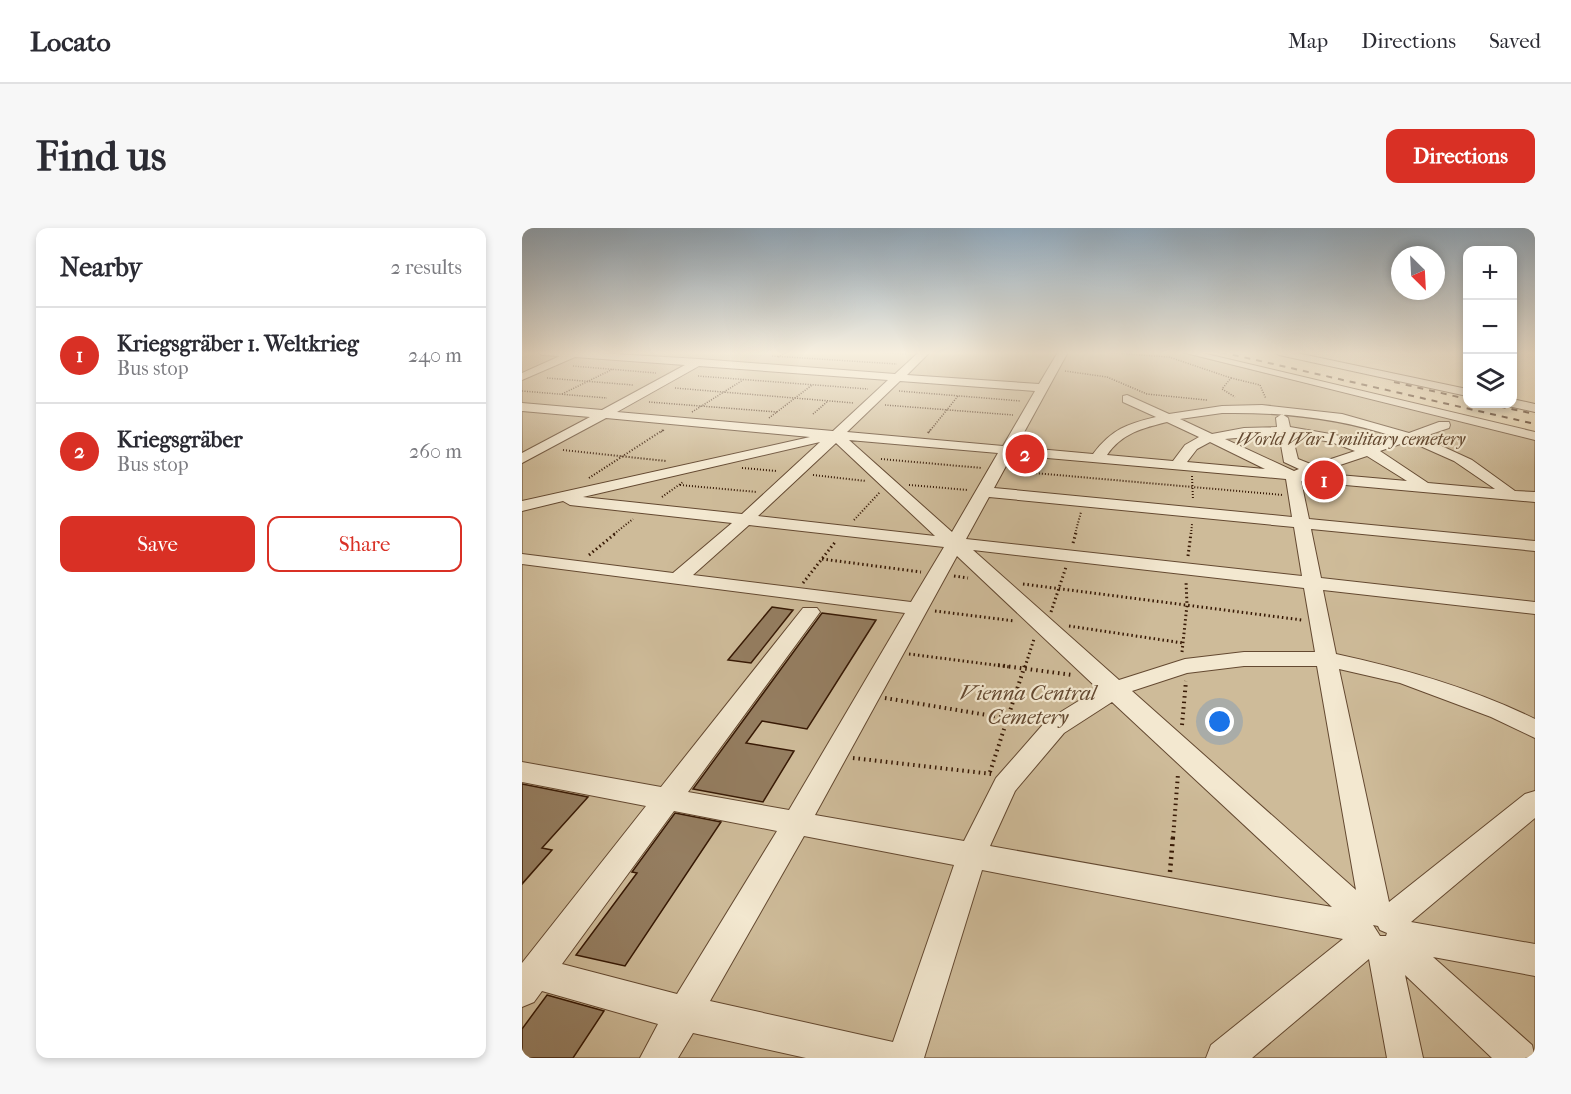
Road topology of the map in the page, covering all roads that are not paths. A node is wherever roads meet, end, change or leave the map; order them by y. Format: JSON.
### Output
{"nodes":[{"id":1,"x":648,"y":391,"type":"edge"},
{"id":2,"x":883,"y":391,"type":"edge"},
{"id":3,"x":1040,"y":391,"type":"edge"},
{"id":4,"x":1347,"y":391,"type":"edge"},
{"id":5,"x":1127,"y":399,"type":"dead end"},
{"id":6,"x":1517,"y":404,"type":"edge"},
{"id":7,"x":527,"y":408,"type":"edge"},
{"id":8,"x":1535,"y":408,"type":"edge"},
{"id":9,"x":1281,"y":411,"type":"junction"},
{"id":10,"x":604,"y":415,"type":"junction"},
{"id":11,"x":1165,"y":417,"type":"junction"},
{"id":12,"x":1444,"y":425,"type":"dead end"},
{"id":13,"x":1284,"y":430,"type":"junction"},
{"id":14,"x":836,"y":435,"type":"junction"},
{"id":15,"x":1535,"y":436,"type":"edge"},
{"id":16,"x":1409,"y":437,"type":"junction"},
{"id":17,"x":1210,"y":438,"type":"junction"},
{"id":18,"x":1369,"y":451,"type":"junction"},
{"id":19,"x":1097,"y":458,"type":"junction"},
{"id":20,"x":522,"y":459,"type":"edge"},
{"id":21,"x":1003,"y":460,"type":"junction"},
{"id":22,"x":1178,"y":465,"type":"junction"},
{"id":23,"x":1299,"y":476,"type":"junction"},
{"id":24,"x":1424,"y":487,"type":"junction"},
{"id":25,"x":986,"y":492,"type":"junction"},
{"id":26,"x":522,"y":495,"type":"edge"},
{"id":27,"x":1511,"y":495,"type":"junction"},
{"id":28,"x":1535,"y":497,"type":"edge"},
{"id":29,"x":554,"y":499,"type":"junction"},
{"id":30,"x":522,"y":506,"type":"edge"},
{"id":31,"x":745,"y":520,"type":"junction"},
{"id":32,"x":1302,"y":523,"type":"junction"},
{"id":33,"x":954,"y":543,"type":"junction"},
{"id":34,"x":1535,"y":546,"type":"edge"},
{"id":35,"x":522,"y":559,"type":"edge"},
{"id":36,"x":677,"y":579,"type":"junction"},
{"id":37,"x":1314,"y":584,"type":"junction"},
{"id":38,"x":802,"y":603,"type":"junction"},
{"id":39,"x":1535,"y":608,"type":"edge"},
{"id":40,"x":917,"y":609,"type":"junction"},
{"id":41,"x":1328,"y":659,"type":"junction"},
{"id":42,"x":1110,"y":685,"type":"junction"},
{"id":43,"x":1535,"y":729,"type":"edge"},
{"id":44,"x":522,"y":772,"type":"edge"},
{"id":45,"x":667,"y":798,"type":"junction"},
{"id":46,"x":1535,"y":802,"type":"edge"},
{"id":47,"x":797,"y":822,"type":"junction"},
{"id":48,"x":972,"y":854,"type":"junction"},
{"id":49,"x":1379,"y":931,"type":"junction"},
{"id":50,"x":1535,"y":960,"type":"edge"},
{"id":51,"x":528,"y":981,"type":"edge"},
{"id":52,"x":683,"y":1013,"type":"junction"},
{"id":53,"x":658,"y":1058,"type":"edge"},
{"id":54,"x":887,"y":1058,"type":"edge"},
{"id":55,"x":906,"y":1058,"type":"edge"},
{"id":56,"x":1224,"y":1058,"type":"edge"},
{"id":57,"x":1405,"y":1058,"type":"edge"},
{"id":58,"x":1519,"y":1058,"type":"edge"}],
"edges":[{"from":1,"to":10,"type":"street"},
{"from":2,"to":14,"type":"street"},
{"from":3,"to":21,"type":"street"},
{"from":4,"to":15,"type":"street"},
{"from":5,"to":11,"type":"street"},
{"from":6,"to":8,"type":"street"},
{"from":7,"to":10,"type":"street"},
{"from":9,"to":11,"type":"street"},
{"from":9,"to":13,"type":"street"},
{"from":9,"to":16,"type":"street"},
{"from":10,"to":14,"type":"street"},
{"from":10,"to":20,"type":"street"},
{"from":11,"to":17,"type":"street"},
{"from":11,"to":19,"type":"street"},
{"from":12,"to":16,"type":"street"},
{"from":13,"to":17,"type":"street"},
{"from":13,"to":18,"type":"street"},
{"from":13,"to":23,"type":"street"},
{"from":14,"to":21,"type":"street"},
{"from":14,"to":29,"type":"street"},
{"from":14,"to":31,"type":"street"},
{"from":14,"to":33,"type":"street"},
{"from":16,"to":18,"type":"street"},
{"from":16,"to":27,"type":"street"},
{"from":17,"to":22,"type":"street"},
{"from":17,"to":23,"type":"street"},
{"from":18,"to":23,"type":"street"},
{"from":18,"to":24,"type":"street"},
{"from":19,"to":21,"type":"street"},
{"from":19,"to":22,"type":"street"},
{"from":21,"to":25,"type":"street"},
{"from":22,"to":23,"type":"street"},
{"from":23,"to":24,"type":"street"},
{"from":23,"to":32,"type":"street"},
{"from":24,"to":27,"type":"street"},
{"from":25,"to":32,"type":"street"},
{"from":25,"to":33,"type":"street"},
{"from":26,"to":29,"type":"street"},
{"from":27,"to":28,"type":"street"},
{"from":29,"to":30,"type":"street"},
{"from":29,"to":31,"type":"street"},
{"from":31,"to":33,"type":"street"},
{"from":31,"to":36,"type":"street"},
{"from":32,"to":34,"type":"street"},
{"from":32,"to":37,"type":"street"},
{"from":33,"to":37,"type":"street"},
{"from":33,"to":40,"type":"street"},
{"from":33,"to":42,"type":"street"},
{"from":35,"to":36,"type":"street"},
{"from":36,"to":38,"type":"street"},
{"from":37,"to":39,"type":"street"},
{"from":37,"to":41,"type":"street"},
{"from":38,"to":40,"type":"street"},
{"from":38,"to":45,"type":"street"},
{"from":40,"to":47,"type":"street"},
{"from":41,"to":42,"type":"street"},
{"from":41,"to":43,"type":"street"},
{"from":41,"to":49,"type":"street"},
{"from":42,"to":48,"type":"street"},
{"from":42,"to":49,"type":"street"},
{"from":44,"to":45,"type":"street"},
{"from":45,"to":47,"type":"street"},
{"from":45,"to":51,"type":"street"},
{"from":46,"to":49,"type":"street"},
{"from":47,"to":48,"type":"street"},
{"from":47,"to":52,"type":"street"},
{"from":48,"to":49,"type":"street"},
{"from":48,"to":55,"type":"street"},
{"from":49,"to":50,"type":"street"},
{"from":49,"to":56,"type":"street"},
{"from":49,"to":57,"type":"street"},
{"from":49,"to":58,"type":"street"},
{"from":51,"to":52,"type":"street"},
{"from":52,"to":53,"type":"street"},
{"from":52,"to":54,"type":"street"}]}
